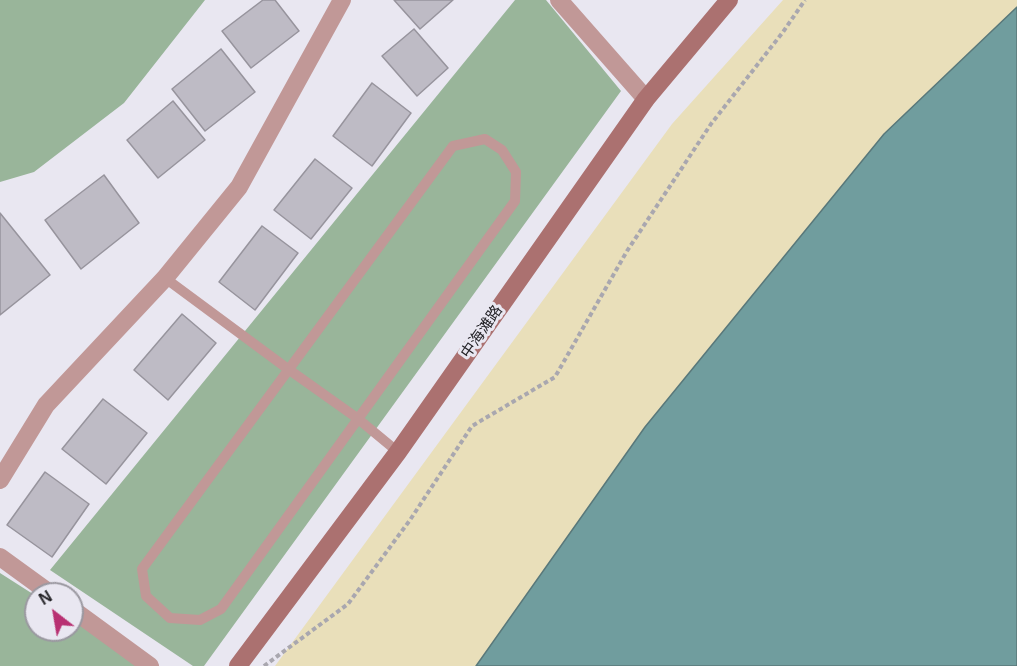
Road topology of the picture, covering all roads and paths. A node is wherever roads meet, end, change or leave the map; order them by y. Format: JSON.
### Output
{"nodes":[{"id":1,"x":342,"y":0,"type":"edge"},
{"id":2,"x":559,"y":0,"type":"edge"},
{"id":3,"x":729,"y":0,"type":"edge"},
{"id":4,"x":805,"y":0,"type":"edge"},
{"id":5,"x":646,"y":99,"type":"junction"},
{"id":6,"x":165,"y":278,"type":"junction"},
{"id":7,"x":288,"y":369,"type":"junction"},
{"id":8,"x":357,"y":418,"type":"junction"},
{"id":9,"x":398,"y":452,"type":"junction"},
{"id":10,"x":0,"y":480,"type":"edge"},
{"id":11,"x":0,"y":557,"type":"edge"},
{"id":12,"x":34,"y":582,"type":"edge"},
{"id":13,"x":84,"y":618,"type":"edge"},
{"id":14,"x":150,"y":666,"type":"edge"},
{"id":15,"x":238,"y":666,"type":"edge"},
{"id":16,"x":264,"y":666,"type":"edge"}],
"edges":[{"from":1,"to":6,"type":"street"},
{"from":2,"to":5,"type":"street"},
{"from":3,"to":5,"type":"main road","name":"中海滩路"},
{"from":4,"to":16,"type":"path"},
{"from":5,"to":9,"type":"main road","name":"中海滩路"},
{"from":6,"to":7,"type":"lane"},
{"from":6,"to":10,"type":"street"},
{"from":7,"to":8,"type":"lane"},
{"from":7,"to":8,"type":"lane"},
{"from":7,"to":8,"type":"lane"},
{"from":8,"to":9,"type":"lane"},
{"from":9,"to":15,"type":"main road","name":"中海滩路"},
{"from":11,"to":12,"type":"street"},
{"from":13,"to":14,"type":"street"}]}
